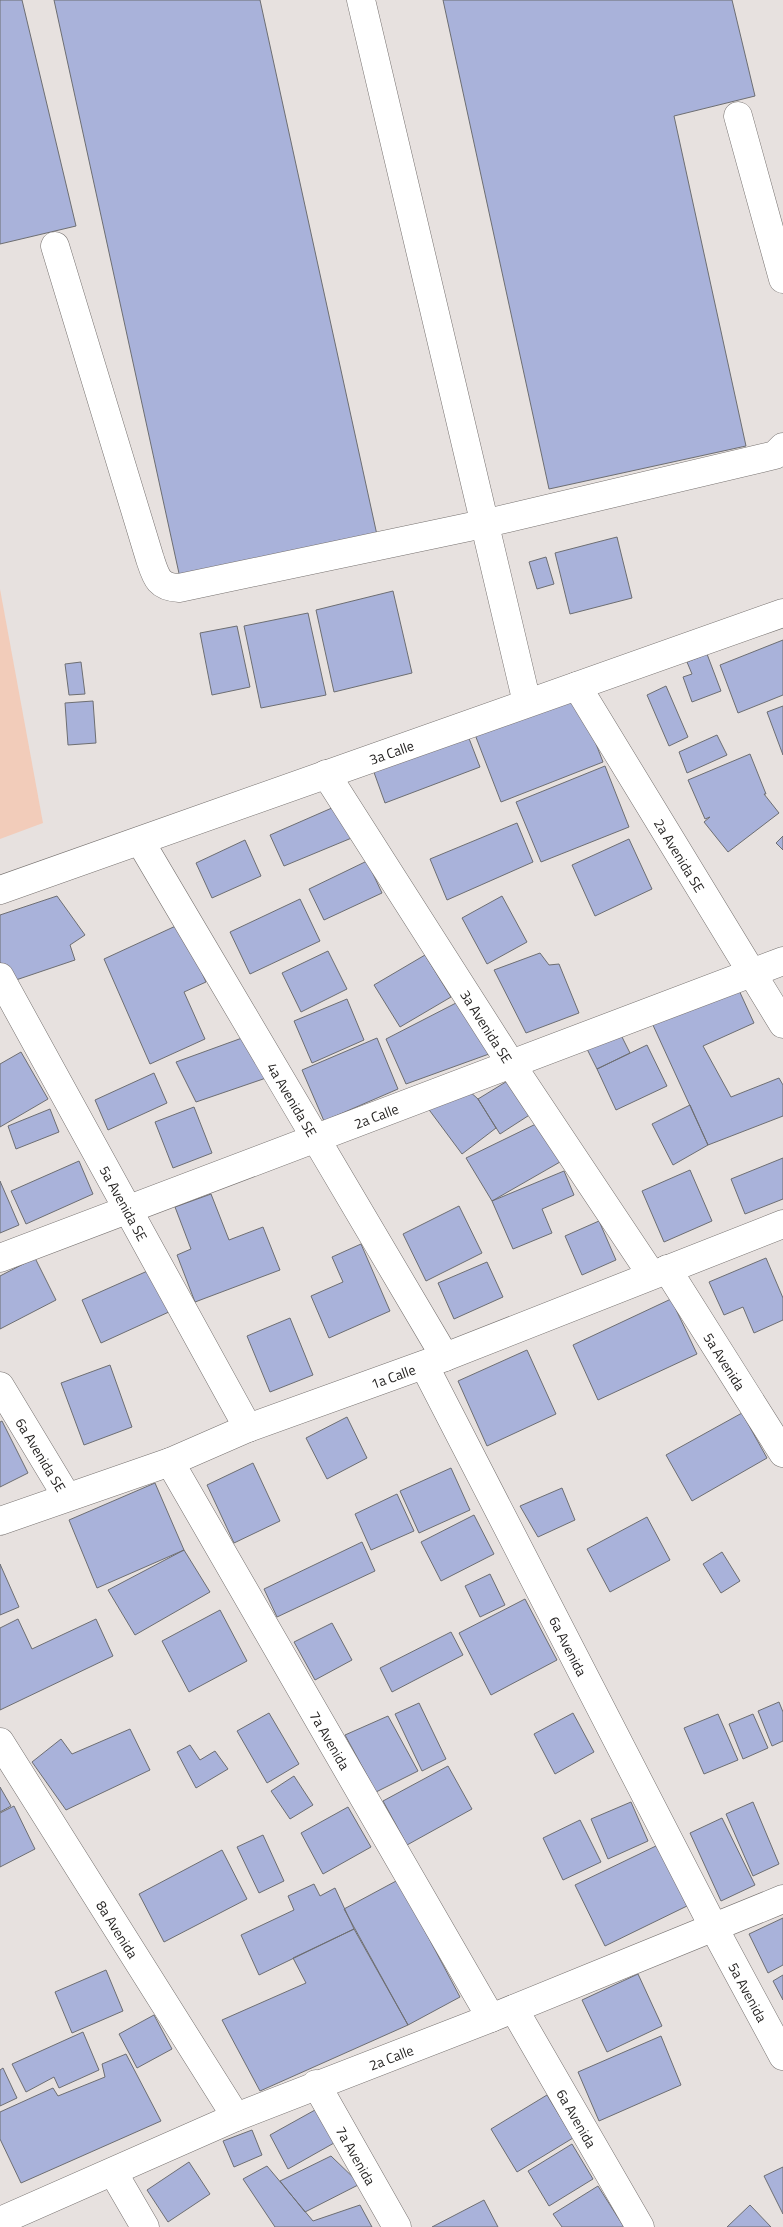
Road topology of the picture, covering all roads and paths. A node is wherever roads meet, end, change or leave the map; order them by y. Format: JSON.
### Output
{"nodes":[{"id":1,"x":361,"y":0,"type":"edge"},
{"id":2,"x":738,"y":116,"type":"dead end"},
{"id":3,"x":55,"y":246,"type":"dead end"},
{"id":4,"x":783,"y":279,"type":"edge"},
{"id":5,"x":783,"y":447,"type":"edge"},
{"id":6,"x":483,"y":524,"type":"junction"},
{"id":7,"x":783,"y":613,"type":"edge"},
{"id":8,"x":578,"y":686,"type":"junction"},
{"id":9,"x":527,"y":703,"type":"junction"},
{"id":10,"x":326,"y":774,"type":"junction"},
{"id":11,"x":140,"y":840,"type":"junction"},
{"id":12,"x":0,"y":890,"type":"edge"},
{"id":13,"x":783,"y":961,"type":"edge"},
{"id":14,"x":753,"y":972,"type":"junction"},
{"id":15,"x":0,"y":977,"type":"edge"},
{"id":16,"x":783,"y":1024,"type":"edge"},
{"id":17,"x":511,"y":1064,"type":"junction"},
{"id":18,"x":316,"y":1138,"type":"junction"},
{"id":19,"x":128,"y":1210,"type":"junction"},
{"id":20,"x":783,"y":1224,"type":"edge"},
{"id":21,"x":0,"y":1258,"type":"edge"},
{"id":22,"x":659,"y":1271,"type":"junction"},
{"id":23,"x":434,"y":1361,"type":"junction"},
{"id":24,"x":0,"y":1386,"type":"edge"},
{"id":25,"x":248,"y":1428,"type":"junction"},
{"id":26,"x":783,"y":1452,"type":"edge"},
{"id":27,"x":170,"y":1462,"type":"junction"},
{"id":28,"x":67,"y":1497,"type":"junction"},
{"id":29,"x":0,"y":1521,"type":"edge"},
{"id":30,"x":0,"y":1742,"type":"edge"},
{"id":31,"x":783,"y":1899,"type":"edge"},
{"id":32,"x":714,"y":1928,"type":"junction"},
{"id":33,"x":503,"y":2013,"type":"junction"},
{"id":34,"x":783,"y":2056,"type":"edge"},
{"id":35,"x":316,"y":2084,"type":"junction"},
{"id":36,"x":236,"y":2117,"type":"junction"},
{"id":37,"x":113,"y":2172,"type":"junction"},
{"id":38,"x":0,"y":2221,"type":"edge"},
{"id":39,"x":145,"y":2227,"type":"edge"},
{"id":40,"x":397,"y":2227,"type":"edge"},
{"id":41,"x":640,"y":2227,"type":"edge"}],
"edges":[{"from":1,"to":6,"type":"street"},
{"from":2,"to":4,"type":"street"},
{"from":3,"to":6,"type":"street"},
{"from":5,"to":6,"type":"street"},
{"from":6,"to":9,"type":"street"},
{"from":7,"to":8,"type":"street","name":"3a Calle"},
{"from":8,"to":9,"type":"street","name":"3a Calle"},
{"from":8,"to":14,"type":"street","name":"2a Avenida SE"},
{"from":9,"to":10,"type":"street","name":"3a Calle"},
{"from":10,"to":11,"type":"street","name":"3a Calle"},
{"from":10,"to":17,"type":"street","name":"3a Avenida SE"},
{"from":11,"to":12,"type":"street","name":"3a Calle"},
{"from":11,"to":18,"type":"street","name":"4a Avenida SE"},
{"from":13,"to":14,"type":"street","name":"2a Calle"},
{"from":14,"to":16,"type":"street","name":"2a Avenida SE"},
{"from":14,"to":17,"type":"street","name":"2a Calle"},
{"from":15,"to":19,"type":"street","name":"5a Avenida SE"},
{"from":17,"to":18,"type":"street","name":"2a Calle"},
{"from":17,"to":22,"type":"street","name":"3a Avenida SE"},
{"from":18,"to":19,"type":"street","name":"2a Calle"},
{"from":18,"to":23,"type":"street","name":"4a Avenida SE"},
{"from":19,"to":21,"type":"street","name":"2a Calle"},
{"from":19,"to":25,"type":"street","name":"5a Avenida SE"},
{"from":20,"to":22,"type":"street","name":"1a Calle"},
{"from":22,"to":23,"type":"street","name":"1a Calle"},
{"from":22,"to":26,"type":"street","name":"5a Avenida"},
{"from":23,"to":25,"type":"street","name":"1a Calle"},
{"from":23,"to":32,"type":"street","name":"6a Avenida"},
{"from":24,"to":28,"type":"street","name":"6a Avenida SE"},
{"from":25,"to":27,"type":"street","name":"1a Calle"},
{"from":27,"to":28,"type":"street","name":"1a Calle"},
{"from":27,"to":33,"type":"street","name":"7a Avenida"},
{"from":28,"to":29,"type":"street","name":"1a Calle"},
{"from":30,"to":36,"type":"street","name":"8a Avenida"},
{"from":31,"to":32,"type":"street","name":"2a Calle"},
{"from":32,"to":33,"type":"street","name":"2a Calle"},
{"from":32,"to":34,"type":"street","name":"5a Avenida"},
{"from":33,"to":35,"type":"street","name":"2a Calle"},
{"from":33,"to":41,"type":"street","name":"6a Avenida"},
{"from":35,"to":36,"type":"street","name":"2a Calle"},
{"from":35,"to":40,"type":"street","name":"7a Avenida"},
{"from":36,"to":37,"type":"street","name":"2a Calle"},
{"from":37,"to":38,"type":"street","name":"2a Calle"},
{"from":37,"to":39,"type":"street"}]}
